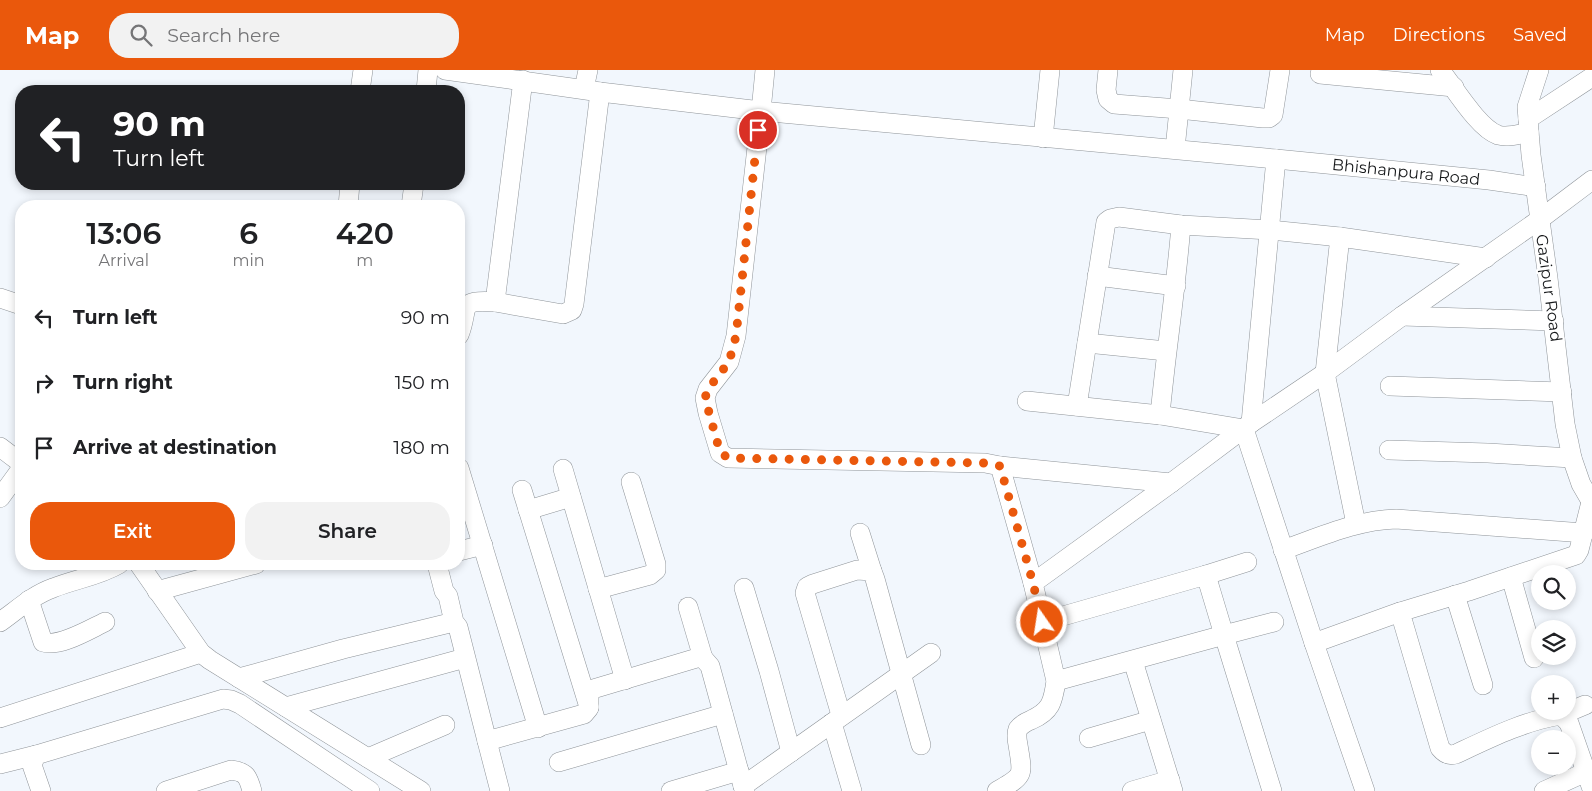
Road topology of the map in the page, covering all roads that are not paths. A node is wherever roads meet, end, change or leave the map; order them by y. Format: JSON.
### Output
{"nodes":[{"id":1,"x":363,"y":70,"type":"edge"},
{"id":2,"x":428,"y":70,"type":"edge"},
{"id":3,"x":445,"y":70,"type":"edge"},
{"id":4,"x":588,"y":70,"type":"edge"},
{"id":5,"x":765,"y":70,"type":"edge"},
{"id":6,"x":1050,"y":70,"type":"edge"},
{"id":7,"x":1108,"y":70,"type":"edge"},
{"id":8,"x":1183,"y":70,"type":"edge"},
{"id":9,"x":1280,"y":70,"type":"edge"},
{"id":10,"x":1440,"y":70,"type":"edge"},
{"id":11,"x":1539,"y":70,"type":"edge"},
{"id":12,"x":482,"y":72,"type":"edge"},
{"id":13,"x":1320,"y":74,"type":"dead end"},
{"id":14,"x":1592,"y":77,"type":"edge"},
{"id":15,"x":523,"y":80,"type":"junction"},
{"id":16,"x":361,"y":85,"type":"edge"},
{"id":17,"x":427,"y":85,"type":"edge"},
{"id":18,"x":1454,"y":87,"type":"junction"},
{"id":19,"x":592,"y":90,"type":"junction"},
{"id":20,"x":1179,"y":108,"type":"junction"},
{"id":21,"x":761,"y":111,"type":"junction"},
{"id":22,"x":1529,"y":126,"type":"junction"},
{"id":23,"x":1044,"y":138,"type":"junction"},
{"id":24,"x":1175,"y":149,"type":"junction"},
{"id":25,"x":1276,"y":159,"type":"junction"},
{"id":26,"x":1592,"y":180,"type":"edge"},
{"id":27,"x":1536,"y":187,"type":"junction"},
{"id":28,"x":1539,"y":220,"type":"junction"},
{"id":29,"x":1181,"y":225,"type":"junction"},
{"id":30,"x":1270,"y":230,"type":"junction"},
{"id":31,"x":1340,"y":237,"type":"junction"},
{"id":32,"x":1486,"y":258,"type":"junction"},
{"id":33,"x":1098,"y":276,"type":"junction"},
{"id":34,"x":1176,"y":286,"type":"junction"},
{"id":35,"x":0,"y":298,"type":"edge"},
{"id":36,"x":494,"y":302,"type":"junction"},
{"id":37,"x":15,"y":303,"type":"edge"},
{"id":38,"x":465,"y":311,"type":"edge"},
{"id":39,"x":1402,"y":316,"type":"junction"},
{"id":40,"x":1554,"y":322,"type":"junction"},
{"id":41,"x":1087,"y":343,"type":"junction"},
{"id":42,"x":1166,"y":351,"type":"junction"},
{"id":43,"x":1325,"y":373,"type":"junction"},
{"id":44,"x":1390,"y":386,"type":"dead end"},
{"id":45,"x":1562,"y":392,"type":"junction"},
{"id":46,"x":1027,"y":401,"type":"dead end"},
{"id":47,"x":1077,"y":406,"type":"junction"},
{"id":48,"x":1160,"y":414,"type":"junction"},
{"id":49,"x":1247,"y":426,"type":"junction"},
{"id":50,"x":0,"y":447,"type":"edge"},
{"id":51,"x":1389,"y":450,"type":"dead end"},
{"id":52,"x":15,"y":458,"type":"edge"},
{"id":53,"x":1572,"y":458,"type":"junction"},
{"id":54,"x":1000,"y":466,"type":"junction"},
{"id":55,"x":563,"y":469,"type":"dead end"},
{"id":56,"x":15,"y":477,"type":"edge"},
{"id":57,"x":631,"y":482,"type":"dead end"},
{"id":58,"x":1171,"y":483,"type":"junction"},
{"id":59,"x":465,"y":487,"type":"edge"},
{"id":60,"x":522,"y":490,"type":"dead end"},
{"id":61,"x":571,"y":497,"type":"junction"},
{"id":62,"x":0,"y":498,"type":"edge"},
{"id":63,"x":1592,"y":503,"type":"edge"},
{"id":64,"x":528,"y":510,"type":"junction"},
{"id":65,"x":1356,"y":524,"type":"junction"},
{"id":66,"x":860,"y":533,"type":"dead end"},
{"id":67,"x":1584,"y":533,"type":"junction"},
{"id":68,"x":483,"y":545,"type":"junction"},
{"id":69,"x":465,"y":550,"type":"edge"},
{"id":70,"x":1283,"y":550,"type":"junction"},
{"id":71,"x":1247,"y":562,"type":"dead end"},
{"id":72,"x":109,"y":570,"type":"edge"},
{"id":73,"x":143,"y":570,"type":"edge"},
{"id":74,"x":234,"y":570,"type":"edge"},
{"id":75,"x":439,"y":570,"type":"edge"},
{"id":76,"x":872,"y":571,"type":"junction"},
{"id":77,"x":1206,"y":575,"type":"junction"},
{"id":78,"x":1511,"y":577,"type":"junction"},
{"id":79,"x":1033,"y":583,"type":"junction"},
{"id":80,"x":744,"y":588,"type":"dead end"},
{"id":81,"x":598,"y":589,"type":"junction"},
{"id":82,"x":157,"y":591,"type":"junction"},
{"id":83,"x":1454,"y":595,"type":"junction"},
{"id":84,"x":29,"y":600,"type":"junction"},
{"id":85,"x":688,"y":607,"type":"dead end"},
{"id":86,"x":1400,"y":612,"type":"junction"},
{"id":87,"x":0,"y":622,"type":"edge"},
{"id":88,"x":105,"y":622,"type":"dead end"},
{"id":89,"x":454,"y":622,"type":"junction"},
{"id":90,"x":1042,"y":622,"type":"junction"},
{"id":91,"x":1274,"y":622,"type":"dead end"},
{"id":92,"x":1224,"y":635,"type":"junction"},
{"id":93,"x":1314,"y":643,"type":"junction"},
{"id":94,"x":1531,"y":647,"type":"edge"},
{"id":95,"x":201,"y":653,"type":"junction"},
{"id":96,"x":931,"y":653,"type":"dead end"},
{"id":97,"x":465,"y":658,"type":"junction"},
{"id":98,"x":703,"y":658,"type":"junction"},
{"id":99,"x":1133,"y":661,"type":"junction"},
{"id":100,"x":900,"y":674,"type":"junction"},
{"id":101,"x":239,"y":678,"type":"junction"},
{"id":102,"x":625,"y":680,"type":"junction"},
{"id":103,"x":1056,"y":681,"type":"junction"},
{"id":104,"x":1483,"y":685,"type":"dead end"},
{"id":105,"x":1586,"y":706,"type":"dead end"},
{"id":106,"x":286,"y":708,"type":"junction"},
{"id":107,"x":589,"y":708,"type":"junction"},
{"id":108,"x":1576,"y":710,"type":"edge"},
{"id":109,"x":723,"y":714,"type":"junction"},
{"id":110,"x":0,"y":718,"type":"edge"},
{"id":111,"x":837,"y":719,"type":"junction"},
{"id":112,"x":1151,"y":720,"type":"junction"},
{"id":113,"x":1538,"y":720,"type":"edge"},
{"id":114,"x":1566,"y":720,"type":"edge"},
{"id":115,"x":445,"y":725,"type":"dead end"},
{"id":116,"x":538,"y":728,"type":"junction"},
{"id":117,"x":1089,"y":738,"type":"dead end"},
{"id":118,"x":487,"y":741,"type":"junction"},
{"id":119,"x":921,"y":745,"type":"dead end"},
{"id":120,"x":791,"y":752,"type":"junction"},
{"id":121,"x":36,"y":755,"type":"junction"},
{"id":122,"x":368,"y":758,"type":"junction"},
{"id":123,"x":559,"y":762,"type":"dead end"},
{"id":124,"x":0,"y":764,"type":"edge"},
{"id":125,"x":1590,"y":777,"type":"edge"},
{"id":126,"x":743,"y":782,"type":"edge"},
{"id":127,"x":1171,"y":786,"type":"edge"},
{"id":128,"x":176,"y":789,"type":"edge"},
{"id":129,"x":41,"y":791,"type":"edge"},
{"id":130,"x":252,"y":791,"type":"edge"},
{"id":131,"x":370,"y":791,"type":"edge"},
{"id":132,"x":421,"y":791,"type":"edge"},
{"id":133,"x":500,"y":791,"type":"edge"},
{"id":134,"x":672,"y":791,"type":"edge"},
{"id":135,"x":852,"y":791,"type":"edge"},
{"id":136,"x":997,"y":791,"type":"edge"},
{"id":137,"x":1132,"y":791,"type":"edge"},
{"id":138,"x":1272,"y":791,"type":"edge"},
{"id":139,"x":1365,"y":791,"type":"edge"},
{"id":140,"x":1544,"y":791,"type":"edge"}],
"edges":[{"from":1,"to":16,"type":"street"},
{"from":2,"to":17,"type":"street"},
{"from":3,"to":12,"type":"street","name":"Bhishanpura Road"},
{"from":4,"to":19,"type":"street"},
{"from":5,"to":21,"type":"street"},
{"from":6,"to":23,"type":"street"},
{"from":7,"to":20,"type":"street"},
{"from":8,"to":20,"type":"street"},
{"from":9,"to":20,"type":"street"},
{"from":10,"to":18,"type":"street"},
{"from":11,"to":22,"type":"street","name":"Gazipur Road"},
{"from":12,"to":15,"type":"street","name":"Bhishanpura Road"},
{"from":13,"to":18,"type":"street"},
{"from":14,"to":22,"type":"street"},
{"from":15,"to":19,"type":"street","name":"Bhishanpura Road"},
{"from":15,"to":36,"type":"street"},
{"from":18,"to":22,"type":"street"},
{"from":19,"to":21,"type":"street","name":"Bhishanpura Road"},
{"from":19,"to":36,"type":"street"},
{"from":20,"to":24,"type":"street"},
{"from":21,"to":23,"type":"street","name":"Bhishanpura Road"},
{"from":21,"to":54,"type":"street"},
{"from":22,"to":27,"type":"street","name":"Gazipur Road"},
{"from":23,"to":24,"type":"street","name":"Bhishanpura Road"},
{"from":24,"to":25,"type":"street","name":"Bhishanpura Road"},
{"from":25,"to":27,"type":"street","name":"Bhishanpura Road"},
{"from":25,"to":30,"type":"street"},
{"from":26,"to":28,"type":"street"},
{"from":27,"to":28,"type":"street","name":"Gazipur Road"},
{"from":28,"to":32,"type":"street"},
{"from":28,"to":40,"type":"street","name":"Gazipur Road"},
{"from":29,"to":30,"type":"street"},
{"from":29,"to":33,"type":"street"},
{"from":29,"to":34,"type":"street"},
{"from":30,"to":31,"type":"street"},
{"from":30,"to":49,"type":"street"},
{"from":31,"to":32,"type":"street"},
{"from":31,"to":43,"type":"street"},
{"from":32,"to":39,"type":"street"},
{"from":33,"to":34,"type":"street"},
{"from":33,"to":41,"type":"street"},
{"from":34,"to":42,"type":"street"},
{"from":35,"to":37,"type":"street"},
{"from":36,"to":38,"type":"street"},
{"from":39,"to":40,"type":"street"},
{"from":39,"to":43,"type":"street"},
{"from":40,"to":45,"type":"street","name":"Gazipur Road"},
{"from":41,"to":42,"type":"street"},
{"from":41,"to":47,"type":"street"},
{"from":42,"to":48,"type":"street"},
{"from":43,"to":49,"type":"street"},
{"from":43,"to":65,"type":"street"},
{"from":44,"to":45,"type":"street"},
{"from":45,"to":53,"type":"street","name":"Gazipur Road"},
{"from":46,"to":47,"type":"street"},
{"from":47,"to":48,"type":"street"},
{"from":48,"to":49,"type":"street"},
{"from":49,"to":58,"type":"street"},
{"from":49,"to":70,"type":"street"},
{"from":50,"to":52,"type":"street"},
{"from":51,"to":53,"type":"street"},
{"from":53,"to":63,"type":"street","name":"Gazipur Road"},
{"from":54,"to":58,"type":"street"},
{"from":54,"to":79,"type":"street"},
{"from":55,"to":61,"type":"street"},
{"from":56,"to":62,"type":"street"},
{"from":57,"to":81,"type":"street"},
{"from":58,"to":79,"type":"street"},
{"from":59,"to":68,"type":"street"},
{"from":60,"to":64,"type":"street"},
{"from":61,"to":64,"type":"street"},
{"from":61,"to":81,"type":"street"},
{"from":63,"to":67,"type":"street"},
{"from":64,"to":107,"type":"street"},
{"from":65,"to":67,"type":"street"},
{"from":65,"to":70,"type":"street"},
{"from":66,"to":76,"type":"street"},
{"from":67,"to":78,"type":"street"},
{"from":68,"to":69,"type":"street"},
{"from":68,"to":116,"type":"street"},
{"from":70,"to":93,"type":"street"},
{"from":71,"to":77,"type":"street"},
{"from":72,"to":84,"type":"street"},
{"from":73,"to":82,"type":"street"},
{"from":74,"to":82,"type":"street"},
{"from":75,"to":89,"type":"street"},
{"from":76,"to":100,"type":"street"},
{"from":76,"to":111,"type":"street"},
{"from":77,"to":90,"type":"street"},
{"from":77,"to":92,"type":"street"},
{"from":78,"to":83,"type":"street"},
{"from":78,"to":94,"type":"street"},
{"from":79,"to":90,"type":"street"},
{"from":80,"to":120,"type":"street"},
{"from":81,"to":102,"type":"street"},
{"from":82,"to":95,"type":"street"},
{"from":83,"to":86,"type":"street"},
{"from":83,"to":104,"type":"street"},
{"from":84,"to":87,"type":"street"},
{"from":84,"to":88,"type":"street"},
{"from":85,"to":98,"type":"street"},
{"from":86,"to":93,"type":"street"},
{"from":86,"to":113,"type":"street"},
{"from":89,"to":97,"type":"street"},
{"from":89,"to":101,"type":"street"},
{"from":90,"to":103,"type":"street"},
{"from":91,"to":92,"type":"street"},
{"from":92,"to":99,"type":"street"},
{"from":92,"to":138,"type":"street"},
{"from":93,"to":139,"type":"street"},
{"from":95,"to":101,"type":"street"},
{"from":95,"to":110,"type":"street"},
{"from":96,"to":100,"type":"street"},
{"from":97,"to":106,"type":"street"},
{"from":97,"to":118,"type":"street"},
{"from":98,"to":102,"type":"street"},
{"from":98,"to":109,"type":"street"},
{"from":99,"to":103,"type":"street"},
{"from":99,"to":112,"type":"street"},
{"from":100,"to":111,"type":"street"},
{"from":100,"to":119,"type":"street"},
{"from":101,"to":106,"type":"street"},
{"from":102,"to":107,"type":"street"},
{"from":103,"to":136,"type":"street"},
{"from":105,"to":108,"type":"street"},
{"from":106,"to":122,"type":"street"},
{"from":107,"to":116,"type":"street"},
{"from":109,"to":123,"type":"street"},
{"from":109,"to":126,"type":"street"},
{"from":111,"to":120,"type":"street"},
{"from":111,"to":135,"type":"street"},
{"from":112,"to":117,"type":"street"},
{"from":112,"to":127,"type":"street"},
{"from":114,"to":125,"type":"street"},
{"from":115,"to":122,"type":"street"},
{"from":116,"to":118,"type":"street"},
{"from":118,"to":133,"type":"street"},
{"from":120,"to":126,"type":"street"},
{"from":121,"to":124,"type":"street"},
{"from":121,"to":129,"type":"street"},
{"from":121,"to":131,"type":"street"},
{"from":122,"to":132,"type":"street"},
{"from":125,"to":140,"type":"street"},
{"from":126,"to":134,"type":"street"},
{"from":127,"to":137,"type":"street"},
{"from":128,"to":130,"type":"street"}]}
